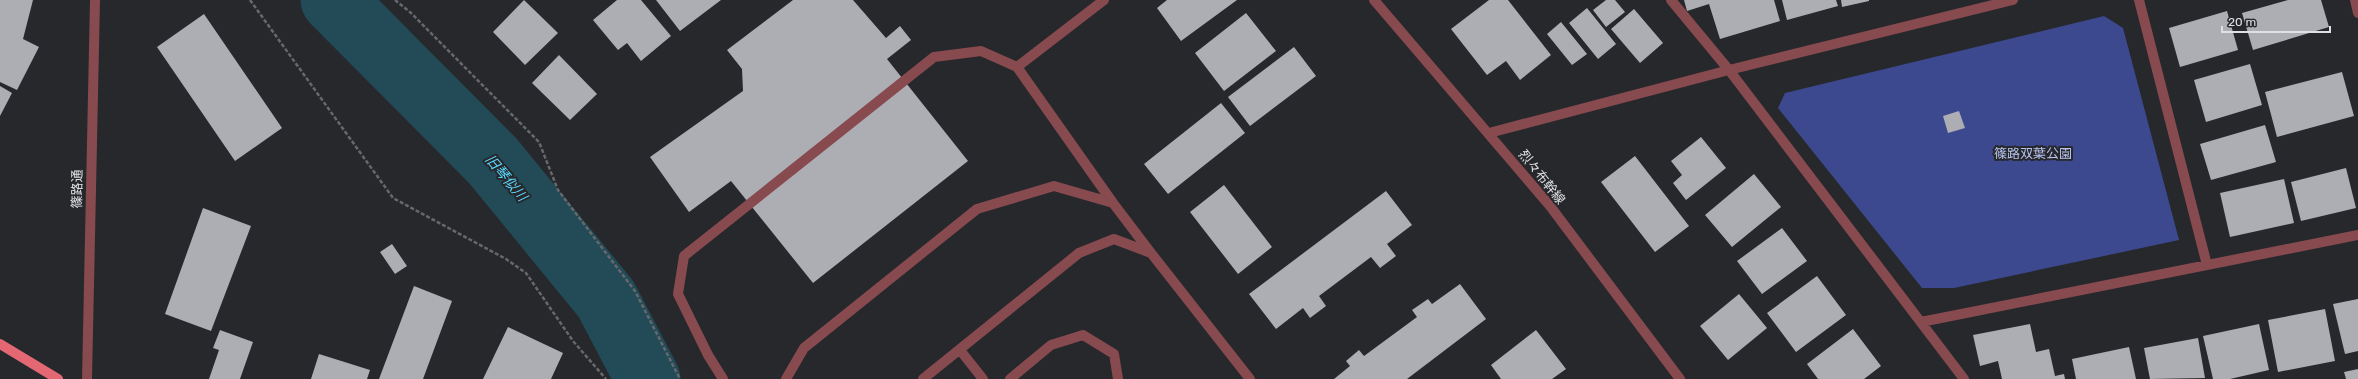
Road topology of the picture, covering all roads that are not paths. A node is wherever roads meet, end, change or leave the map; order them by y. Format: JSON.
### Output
{"nodes":[{"id":1,"x":95,"y":0,"type":"edge"},
{"id":2,"x":1104,"y":0,"type":"edge"},
{"id":3,"x":1374,"y":0,"type":"edge"},
{"id":4,"x":1671,"y":0,"type":"edge"},
{"id":5,"x":2012,"y":0,"type":"edge"},
{"id":6,"x":2139,"y":0,"type":"edge"},
{"id":7,"x":2354,"y":0,"type":"edge"},
{"id":8,"x":2358,"y":14,"type":"edge"},
{"id":9,"x":1017,"y":67,"type":"junction"},
{"id":10,"x":1729,"y":70,"type":"junction"},
{"id":11,"x":1489,"y":133,"type":"junction"},
{"id":12,"x":1113,"y":203,"type":"junction"},
{"id":13,"x":2358,"y":235,"type":"edge"},
{"id":14,"x":1151,"y":253,"type":"junction"},
{"id":15,"x":2207,"y":265,"type":"junction"},
{"id":16,"x":1920,"y":322,"type":"junction"},
{"id":17,"x":0,"y":344,"type":"edge"},
{"id":18,"x":960,"y":350,"type":"junction"},
{"id":19,"x":58,"y":379,"type":"edge"},
{"id":20,"x":87,"y":379,"type":"edge"},
{"id":21,"x":723,"y":379,"type":"edge"},
{"id":22,"x":786,"y":379,"type":"edge"},
{"id":23,"x":923,"y":379,"type":"edge"},
{"id":24,"x":983,"y":379,"type":"edge"},
{"id":25,"x":1010,"y":379,"type":"edge"},
{"id":26,"x":1118,"y":379,"type":"edge"},
{"id":27,"x":1249,"y":379,"type":"edge"},
{"id":28,"x":1680,"y":379,"type":"edge"},
{"id":29,"x":1964,"y":379,"type":"edge"}],
"edges":[{"from":1,"to":20,"type":"street","name":"篠路通"},
{"from":2,"to":9,"type":"street"},
{"from":3,"to":11,"type":"street","name":"烈々布幹線"},
{"from":4,"to":10,"type":"street"},
{"from":5,"to":10,"type":"street"},
{"from":6,"to":15,"type":"street"},
{"from":7,"to":8,"type":"street"},
{"from":9,"to":12,"type":"street"},
{"from":9,"to":21,"type":"street"},
{"from":10,"to":11,"type":"street"},
{"from":10,"to":16,"type":"street"},
{"from":11,"to":28,"type":"street","name":"烈々布幹線"},
{"from":12,"to":14,"type":"street"},
{"from":12,"to":22,"type":"street"},
{"from":13,"to":15,"type":"street"},
{"from":14,"to":18,"type":"street"},
{"from":14,"to":27,"type":"street"},
{"from":15,"to":16,"type":"street"},
{"from":16,"to":29,"type":"street"},
{"from":17,"to":19,"type":"main road"},
{"from":18,"to":23,"type":"street"},
{"from":18,"to":24,"type":"street"},
{"from":25,"to":26,"type":"street"}]}
